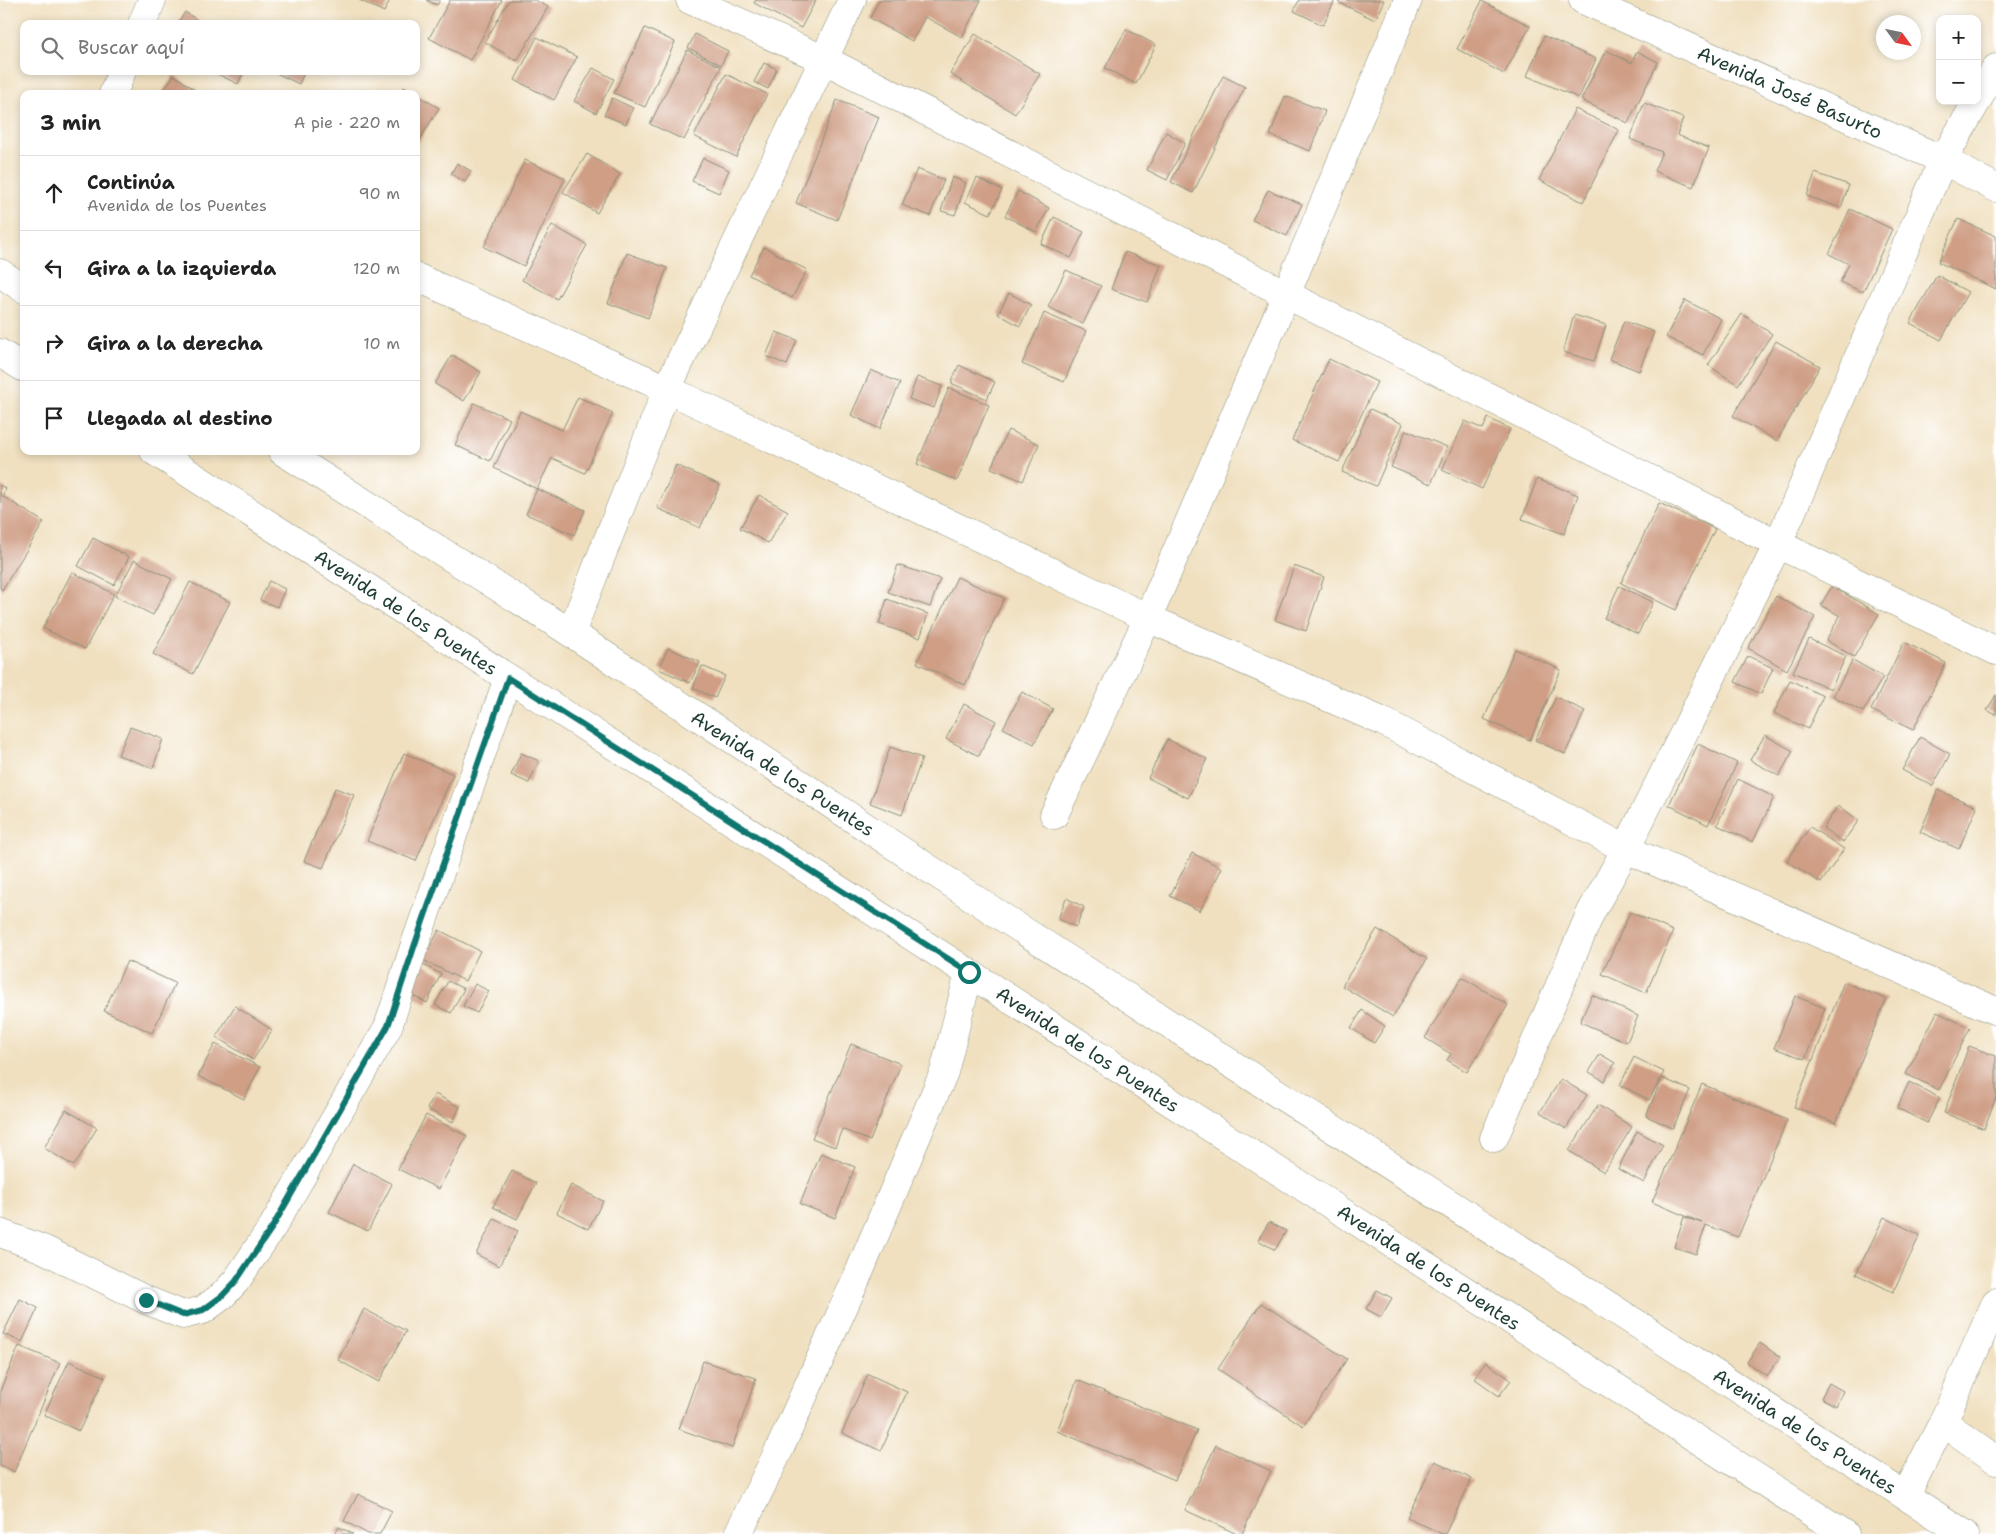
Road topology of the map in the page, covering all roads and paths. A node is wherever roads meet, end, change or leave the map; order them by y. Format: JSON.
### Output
{"nodes":[{"id":1,"x":152,"y":0,"type":"edge"},
{"id":2,"x":690,"y":0,"type":"edge"},
{"id":3,"x":852,"y":0,"type":"edge"},
{"id":4,"x":1408,"y":0,"type":"edge"},
{"id":5,"x":1583,"y":0,"type":"edge"},
{"id":6,"x":144,"y":20,"type":"edge"},
{"id":7,"x":823,"y":59,"type":"junction"},
{"id":8,"x":1996,"y":68,"type":"edge"},
{"id":9,"x":120,"y":75,"type":"edge"},
{"id":10,"x":115,"y":90,"type":"edge"},
{"id":11,"x":1981,"y":94,"type":"edge"},
{"id":12,"x":1975,"y":105,"type":"edge"},
{"id":13,"x":1943,"y":160,"type":"junction"},
{"id":14,"x":1996,"y":188,"type":"edge"},
{"id":15,"x":420,"y":279,"type":"edge"},
{"id":16,"x":1286,"y":295,"type":"junction"},
{"id":17,"x":0,"y":353,"type":"edge"},
{"id":18,"x":20,"y":366,"type":"edge"},
{"id":19,"x":667,"y":389,"type":"junction"},
{"id":20,"x":160,"y":455,"type":"edge"},
{"id":21,"x":288,"y":455,"type":"edge"},
{"id":22,"x":1778,"y":544,"type":"junction"},
{"id":23,"x":1148,"y":618,"type":"junction"},
{"id":24,"x":571,"y":633,"type":"junction"},
{"id":25,"x":1996,"y":651,"type":"edge"},
{"id":26,"x":508,"y":678,"type":"junction"},
{"id":27,"x":1054,"y":815,"type":"dead end"},
{"id":28,"x":1626,"y":849,"type":"junction"},
{"id":29,"x":969,"y":972,"type":"junction"},
{"id":30,"x":1996,"y":1011,"type":"edge"},
{"id":31,"x":1494,"y":1138,"type":"dead end"},
{"id":32,"x":0,"y":1233,"type":"edge"},
{"id":33,"x":1996,"y":1302,"type":"edge"},
{"id":34,"x":1943,"y":1422,"type":"junction"},
{"id":35,"x":1996,"y":1460,"type":"edge"},
{"id":36,"x":1906,"y":1495,"type":"junction"},
{"id":37,"x":738,"y":1534,"type":"edge"},
{"id":38,"x":1845,"y":1534,"type":"edge"},
{"id":39,"x":1965,"y":1534,"type":"edge"}],
"edges":[{"from":1,"to":6,"type":"street"},
{"from":2,"to":7,"type":"street"},
{"from":3,"to":7,"type":"street"},
{"from":4,"to":16,"type":"street"},
{"from":5,"to":13,"type":"street","name":"Avenida José Basurto"},
{"from":7,"to":16,"type":"street"},
{"from":7,"to":19,"type":"street"},
{"from":8,"to":11,"type":"street"},
{"from":9,"to":10,"type":"street"},
{"from":12,"to":13,"type":"street"},
{"from":13,"to":14,"type":"street","name":"Avenida José Basurto"},
{"from":13,"to":22,"type":"street"},
{"from":15,"to":19,"type":"street"},
{"from":16,"to":22,"type":"street"},
{"from":16,"to":23,"type":"street"},
{"from":17,"to":18,"type":"street"},
{"from":19,"to":23,"type":"street"},
{"from":19,"to":24,"type":"street"},
{"from":20,"to":26,"type":"street","name":"Avenida de los Puentes"},
{"from":21,"to":24,"type":"street","name":"Avenida de los Puentes"},
{"from":22,"to":25,"type":"street"},
{"from":22,"to":28,"type":"street"},
{"from":23,"to":27,"type":"street"},
{"from":23,"to":28,"type":"street"},
{"from":24,"to":36,"type":"street","name":"Avenida de los Puentes"},
{"from":26,"to":29,"type":"street","name":"Avenida de los Puentes"},
{"from":26,"to":32,"type":"street"},
{"from":28,"to":30,"type":"street"},
{"from":28,"to":31,"type":"street"},
{"from":29,"to":37,"type":"street"},
{"from":29,"to":38,"type":"street","name":"Avenida de los Puentes"},
{"from":33,"to":34,"type":"street"},
{"from":34,"to":35,"type":"street"},
{"from":34,"to":36,"type":"street"},
{"from":36,"to":39,"type":"street","name":"Avenida de los Puentes"}]}
